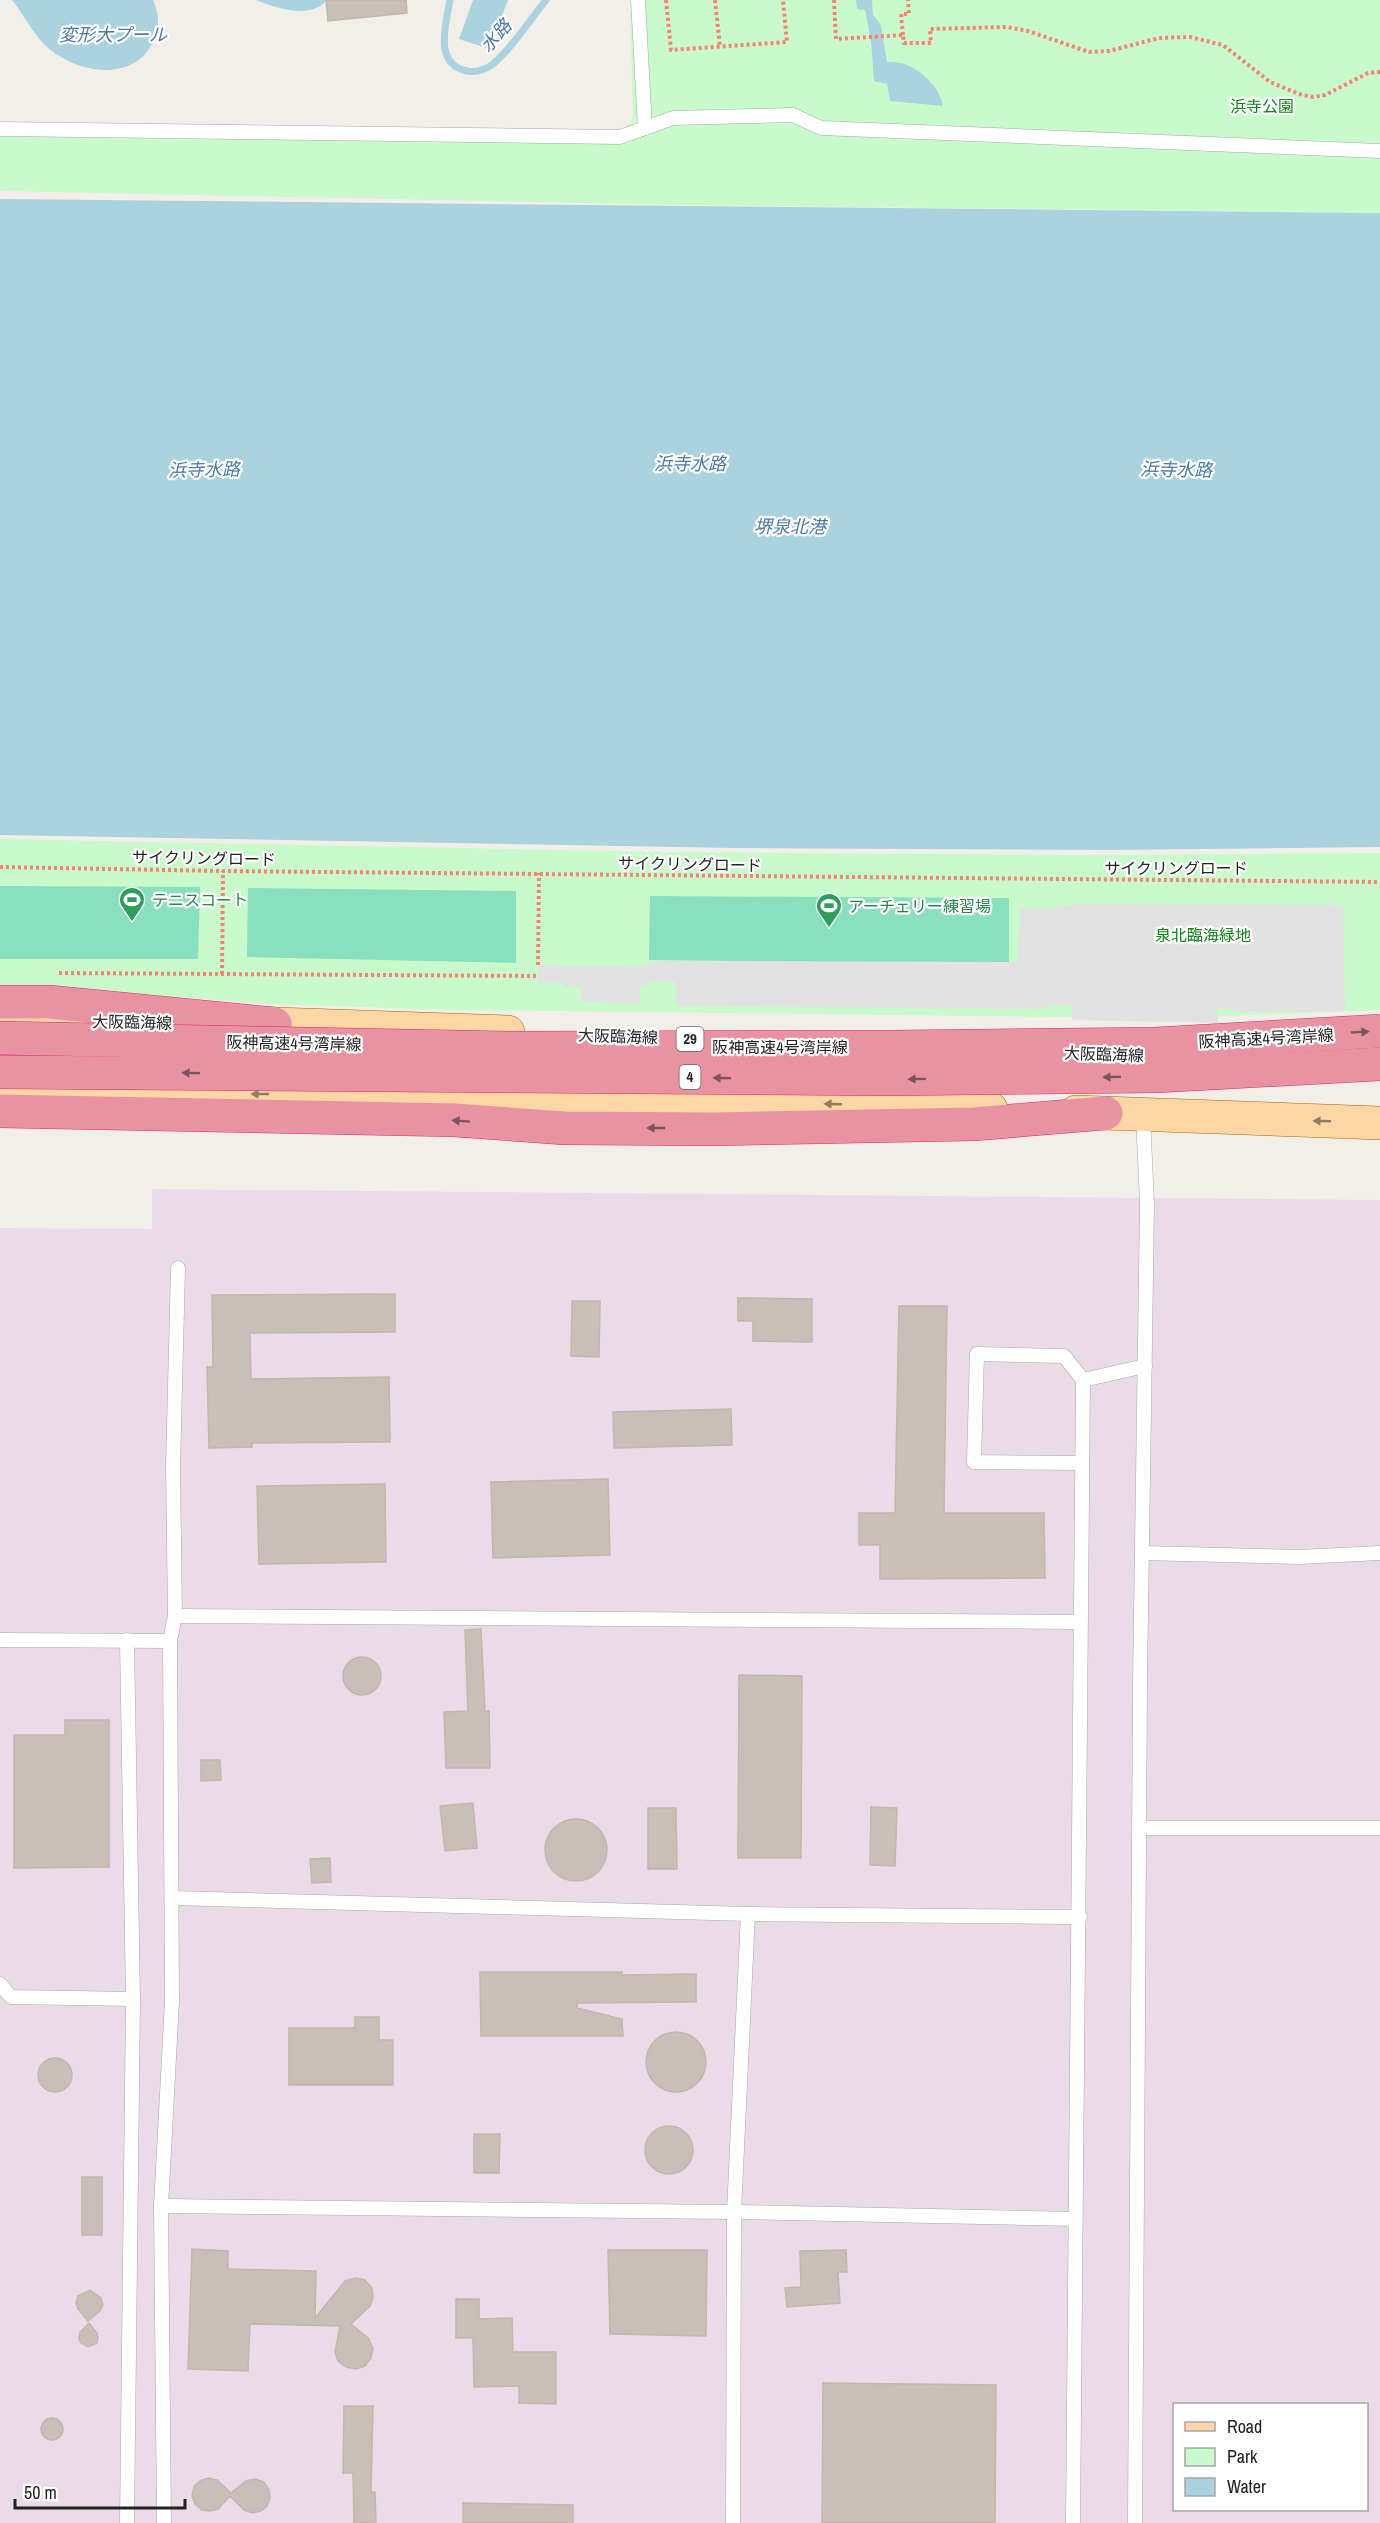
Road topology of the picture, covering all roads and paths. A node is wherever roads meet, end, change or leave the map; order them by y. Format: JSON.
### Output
{"nodes":[{"id":1,"x":638,"y":0,"type":"edge"},
{"id":2,"x":666,"y":0,"type":"edge"},
{"id":3,"x":715,"y":0,"type":"edge"},
{"id":4,"x":783,"y":0,"type":"edge"},
{"id":5,"x":834,"y":0,"type":"edge"},
{"id":6,"x":908,"y":0,"type":"edge"},
{"id":7,"x":903,"y":35,"type":"junction"},
{"id":8,"x":720,"y":47,"type":"junction"},
{"id":9,"x":1380,"y":72,"type":"edge"},
{"id":10,"x":645,"y":128,"type":"junction"},
{"id":11,"x":0,"y":129,"type":"edge"},
{"id":12,"x":1380,"y":151,"type":"edge"},
{"id":13,"x":0,"y":867,"type":"edge"},
{"id":14,"x":223,"y":871,"type":"junction"},
{"id":15,"x":539,"y":873,"type":"junction"},
{"id":16,"x":1380,"y":882,"type":"edge"},
{"id":17,"x":538,"y":965,"type":"dead end"},
{"id":18,"x":222,"y":974,"type":"junction"},
{"id":19,"x":538,"y":976,"type":"dead end"},
{"id":20,"x":54,"y":987,"type":"junction"},
{"id":21,"x":0,"y":1002,"type":"edge"},
{"id":22,"x":0,"y":1022,"type":"edge"},
{"id":23,"x":275,"y":1024,"type":"junction"},
{"id":24,"x":1380,"y":1031,"type":"edge"},
{"id":25,"x":0,"y":1038,"type":"edge"},
{"id":26,"x":1380,"y":1056,"type":"edge"},
{"id":27,"x":1380,"y":1064,"type":"edge"},
{"id":28,"x":0,"y":1072,"type":"edge"},
{"id":29,"x":1157,"y":1076,"type":"junction"},
{"id":30,"x":1380,"y":1080,"type":"edge"},
{"id":31,"x":0,"y":1093,"type":"edge"},
{"id":32,"x":0,"y":1111,"type":"edge"},
{"id":33,"x":1106,"y":1113,"type":"junction"},
{"id":34,"x":1143,"y":1115,"type":"junction"},
{"id":35,"x":1380,"y":1124,"type":"edge"},
{"id":36,"x":178,"y":1268,"type":"dead end"},
{"id":37,"x":1145,"y":1366,"type":"junction"},
{"id":38,"x":1083,"y":1380,"type":"junction"},
{"id":39,"x":1082,"y":1463,"type":"junction"},
{"id":40,"x":1142,"y":1553,"type":"junction"},
{"id":41,"x":1380,"y":1554,"type":"edge"},
{"id":42,"x":175,"y":1616,"type":"junction"},
{"id":43,"x":1081,"y":1622,"type":"junction"},
{"id":44,"x":0,"y":1640,"type":"edge"},
{"id":45,"x":127,"y":1640,"type":"junction"},
{"id":46,"x":171,"y":1641,"type":"junction"},
{"id":47,"x":1140,"y":1828,"type":"junction"},
{"id":48,"x":1380,"y":1828,"type":"edge"},
{"id":49,"x":173,"y":1898,"type":"junction"},
{"id":50,"x":748,"y":1914,"type":"junction"},
{"id":51,"x":1080,"y":1917,"type":"junction"},
{"id":52,"x":0,"y":1984,"type":"edge"},
{"id":53,"x":133,"y":1999,"type":"junction"},
{"id":54,"x":161,"y":2206,"type":"junction"},
{"id":55,"x":734,"y":2212,"type":"junction"},
{"id":56,"x":1075,"y":2219,"type":"junction"},
{"id":57,"x":127,"y":2523,"type":"edge"},
{"id":58,"x":164,"y":2523,"type":"edge"},
{"id":59,"x":733,"y":2523,"type":"edge"},
{"id":60,"x":1073,"y":2523,"type":"edge"},
{"id":61,"x":1135,"y":2523,"type":"edge"}],
"edges":[{"from":1,"to":10,"type":"lane"},
{"from":2,"to":8,"type":"path"},
{"from":3,"to":8,"type":"path"},
{"from":4,"to":8,"type":"path"},
{"from":5,"to":7,"type":"path"},
{"from":6,"to":7,"type":"path"},
{"from":7,"to":9,"type":"path"},
{"from":10,"to":11,"type":"lane"},
{"from":10,"to":12,"type":"lane"},
{"from":13,"to":14,"type":"path","name":"サイクリングロード"},
{"from":14,"to":15,"type":"path","name":"サイクリングロード"},
{"from":14,"to":18,"type":"path"},
{"from":15,"to":16,"type":"path","name":"サイクリングロード"},
{"from":15,"to":17,"type":"path"},
{"from":18,"to":19,"type":"path"},
{"from":18,"to":20,"type":"path"},
{"from":20,"to":21,"type":"highway"},
{"from":20,"to":23,"type":"highway"},
{"from":22,"to":23,"type":"main road","name":"大阪臨海線","number":"29"},
{"from":23,"to":26,"type":"main road","name":"大阪臨海線","number":"29"},
{"from":25,"to":24,"type":"highway","name":"阪神高速4号湾岸線","number":"4","one_way":true,"bridge":true},
{"from":27,"to":29,"type":"highway","name":"阪神高速4号湾岸線","number":"4","bridge":true},
{"from":29,"to":28,"type":"highway","name":"阪神高速4号湾岸線","number":"4","one_way":true,"bridge":true},
{"from":29,"to":30,"type":"highway","bridge":true},
{"from":33,"to":31,"type":"main road","one_way":true},
{"from":33,"to":32,"type":"highway","one_way":true},
{"from":33,"to":34,"type":"main road"},
{"from":35,"to":34,"type":"main road","one_way":true},
{"from":34,"to":37,"type":"lane"},
{"from":36,"to":42,"type":"lane"},
{"from":37,"to":38,"type":"lane"},
{"from":37,"to":40,"type":"lane"},
{"from":38,"to":39,"type":"lane"},
{"from":38,"to":39,"type":"lane"},
{"from":39,"to":43,"type":"lane"},
{"from":40,"to":41,"type":"lane"},
{"from":40,"to":47,"type":"lane"},
{"from":42,"to":43,"type":"lane"},
{"from":42,"to":46,"type":"lane"},
{"from":43,"to":51,"type":"lane"},
{"from":44,"to":45,"type":"lane"},
{"from":45,"to":46,"type":"lane"},
{"from":45,"to":53,"type":"lane"},
{"from":46,"to":49,"type":"lane"},
{"from":47,"to":48,"type":"lane"},
{"from":47,"to":61,"type":"lane"},
{"from":49,"to":50,"type":"lane"},
{"from":49,"to":54,"type":"lane"},
{"from":50,"to":51,"type":"lane"},
{"from":50,"to":55,"type":"lane"},
{"from":51,"to":56,"type":"lane"},
{"from":52,"to":53,"type":"lane"},
{"from":53,"to":57,"type":"lane"},
{"from":54,"to":55,"type":"lane"},
{"from":54,"to":58,"type":"lane"},
{"from":55,"to":56,"type":"lane"},
{"from":55,"to":59,"type":"lane"},
{"from":56,"to":60,"type":"lane"}]}
